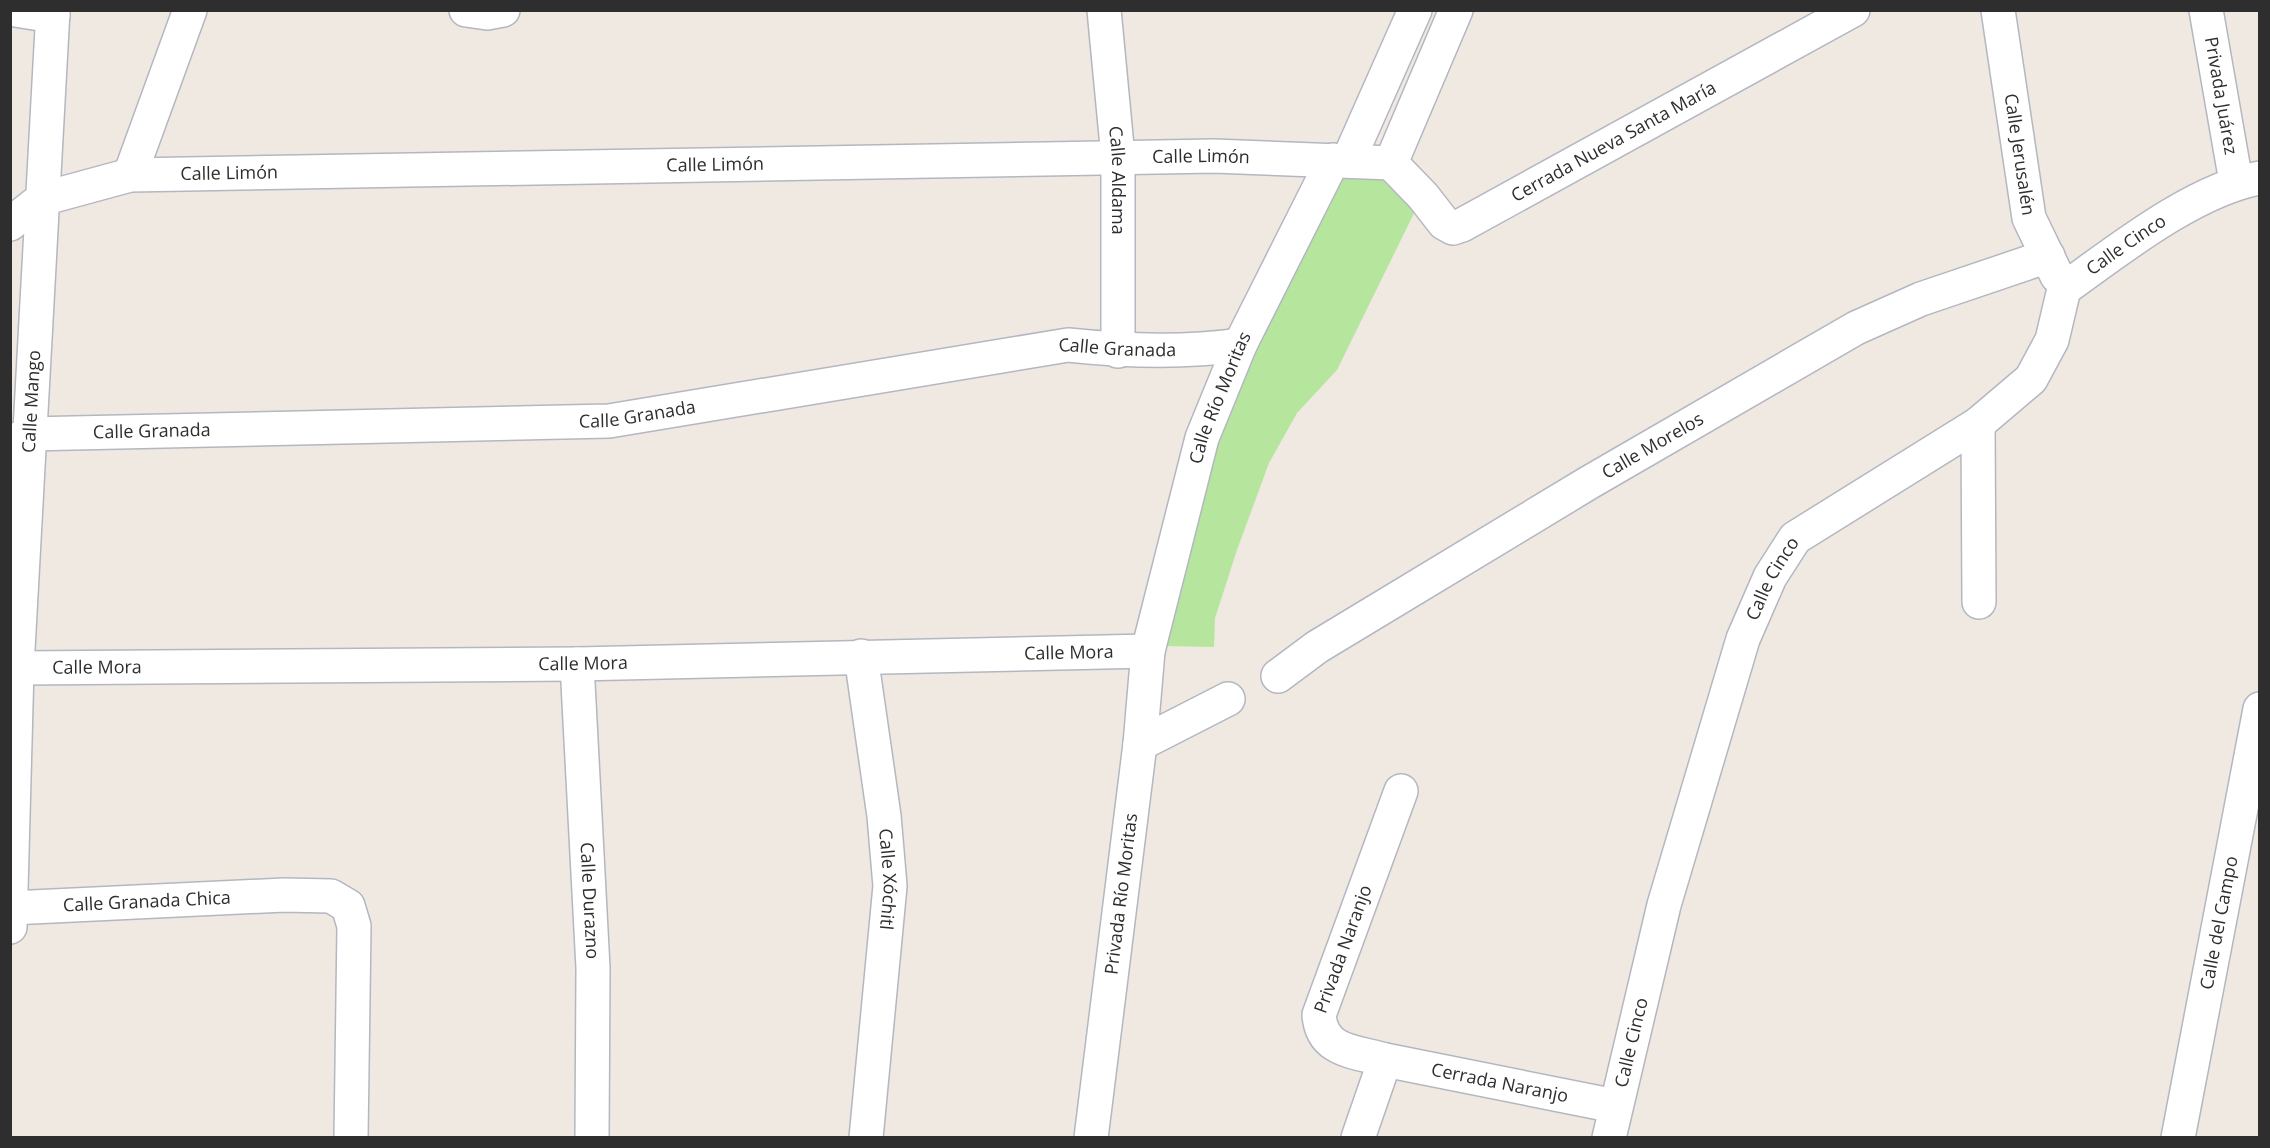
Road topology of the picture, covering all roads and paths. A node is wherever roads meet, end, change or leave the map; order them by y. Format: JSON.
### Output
{"nodes":[{"id":1,"x":15,"y":10,"type":"edge"},
{"id":2,"x":190,"y":10,"type":"edge"},
{"id":3,"x":466,"y":10,"type":"edge"},
{"id":4,"x":503,"y":10,"type":"edge"},
{"id":5,"x":1104,"y":10,"type":"edge"},
{"id":6,"x":1415,"y":10,"type":"edge"},
{"id":7,"x":1456,"y":10,"type":"edge"},
{"id":8,"x":1853,"y":10,"type":"edge"},
{"id":9,"x":1998,"y":10,"type":"edge"},
{"id":10,"x":2206,"y":10,"type":"edge"},
{"id":11,"x":53,"y":13,"type":"edge"},
{"id":12,"x":1118,"y":158,"type":"junction"},
{"id":13,"x":1340,"y":160,"type":"junction"},
{"id":14,"x":1391,"y":163,"type":"junction"},
{"id":15,"x":130,"y":175,"type":"junction"},
{"id":16,"x":2248,"y":180,"type":"edge"},
{"id":17,"x":42,"y":199,"type":"junction"},
{"id":18,"x":10,"y":224,"type":"edge"},
{"id":19,"x":2048,"y":256,"type":"junction"},
{"id":20,"x":2064,"y":289,"type":"junction"},
{"id":21,"x":1240,"y":345,"type":"junction"},
{"id":22,"x":1118,"y":351,"type":"junction"},
{"id":23,"x":1978,"y":424,"type":"junction"},
{"id":24,"x":19,"y":438,"type":"edge"},
{"id":25,"x":1979,"y":602,"type":"dead end"},
{"id":26,"x":1148,"y":651,"type":"junction"},
{"id":27,"x":861,"y":656,"type":"junction"},
{"id":28,"x":577,"y":664,"type":"junction"},
{"id":29,"x":16,"y":668,"type":"junction"},
{"id":30,"x":1278,"y":676,"type":"dead end"},
{"id":31,"x":1228,"y":699,"type":"dead end"},
{"id":32,"x":2259,"y":709,"type":"edge"},
{"id":33,"x":1140,"y":744,"type":"junction"},
{"id":34,"x":1401,"y":791,"type":"dead end"},
{"id":35,"x":11,"y":908,"type":"edge"},
{"id":36,"x":10,"y":927,"type":"edge"},
{"id":37,"x":1384,"y":1060,"type":"junction"},
{"id":38,"x":1612,"y":1122,"type":"edge"},
{"id":39,"x":351,"y":1137,"type":"edge"},
{"id":40,"x":592,"y":1137,"type":"edge"},
{"id":41,"x":866,"y":1137,"type":"edge"},
{"id":42,"x":1091,"y":1137,"type":"edge"},
{"id":43,"x":1358,"y":1137,"type":"edge"},
{"id":44,"x":2178,"y":1137,"type":"edge"}],
"edges":[{"from":1,"to":11,"type":"street"},
{"from":2,"to":15,"type":"street"},
{"from":3,"to":4,"type":"street"},
{"from":5,"to":12,"type":"street","name":"Calle Aldama"},
{"from":6,"to":13,"type":"street","name":"Calle Río Moritas"},
{"from":7,"to":14,"type":"street"},
{"from":8,"to":14,"type":"street","name":"Cerrada Nueva Santa María"},
{"from":9,"to":19,"type":"street","name":"Calle Jerusalén"},
{"from":10,"to":16,"type":"street","name":"Privada Juárez"},
{"from":11,"to":17,"type":"street","name":"Calle Mango"},
{"from":12,"to":13,"type":"street","name":"Calle Limón"},
{"from":12,"to":15,"type":"street","name":"Calle Limón"},
{"from":12,"to":22,"type":"street","name":"Calle Aldama"},
{"from":13,"to":14,"type":"street","name":"Calle Limón"},
{"from":13,"to":21,"type":"street","name":"Calle Río Moritas"},
{"from":15,"to":17,"type":"street","name":"Calle Limón"},
{"from":16,"to":20,"type":"street","name":"Calle Cinco"},
{"from":17,"to":18,"type":"street"},
{"from":17,"to":24,"type":"street","name":"Calle Mango"},
{"from":19,"to":20,"type":"street","name":"Calle Jerusalén"},
{"from":19,"to":30,"type":"street","name":"Calle Morelos"},
{"from":20,"to":23,"type":"street","name":"Calle Cinco"},
{"from":21,"to":22,"type":"street","name":"Calle Granada"},
{"from":21,"to":26,"type":"street","name":"Calle Río Moritas"},
{"from":22,"to":24,"type":"street","name":"Calle Granada"},
{"from":23,"to":25,"type":"street"},
{"from":23,"to":38,"type":"street","name":"Calle Cinco"},
{"from":24,"to":29,"type":"street","name":"Calle Mango"},
{"from":26,"to":27,"type":"street","name":"Calle Mora"},
{"from":26,"to":33,"type":"street","name":"Privada Río Moritas"},
{"from":27,"to":28,"type":"street","name":"Calle Mora"},
{"from":27,"to":41,"type":"street","name":"Calle Xóchitl"},
{"from":28,"to":29,"type":"street","name":"Calle Mora"},
{"from":28,"to":40,"type":"street","name":"Calle Durazno"},
{"from":29,"to":35,"type":"street","name":"Calle Mango"},
{"from":31,"to":33,"type":"street"},
{"from":32,"to":44,"type":"street","name":"Calle del Campo"},
{"from":33,"to":42,"type":"street","name":"Privada Río Moritas"},
{"from":34,"to":37,"type":"street","name":"Privada Naranjo"},
{"from":35,"to":36,"type":"street","name":"Calle Mango"},
{"from":35,"to":39,"type":"street","name":"Calle Granada Chica"},
{"from":37,"to":38,"type":"street","name":"Cerrada Naranjo"},
{"from":37,"to":43,"type":"street"}]}
